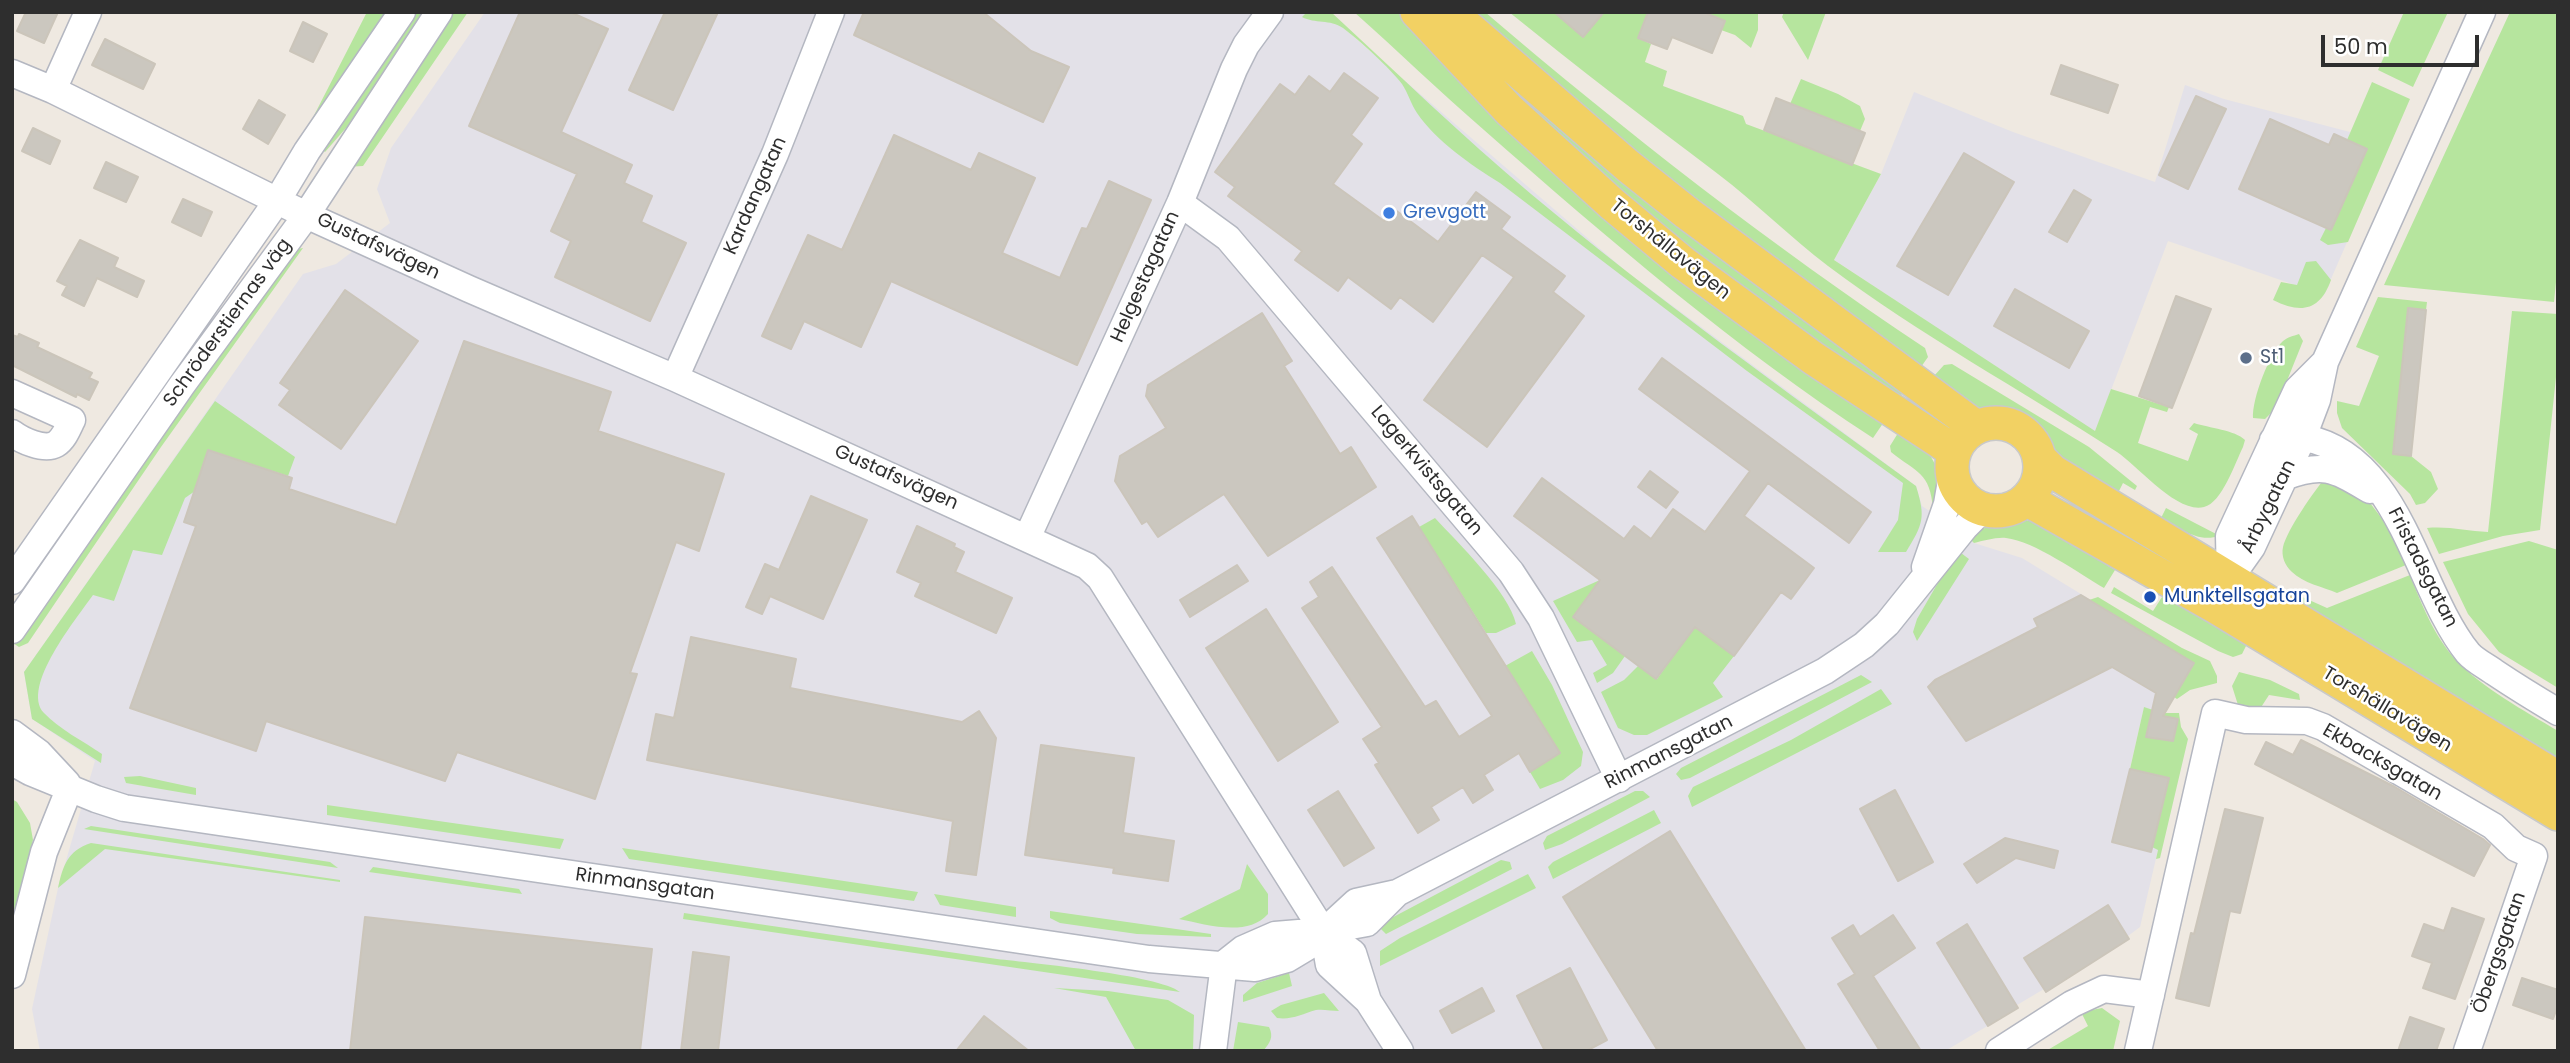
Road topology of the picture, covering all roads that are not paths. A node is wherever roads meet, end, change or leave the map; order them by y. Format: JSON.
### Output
{"nodes":[{"id":1,"x":88,"y":12,"type":"edge"},
{"id":2,"x":401,"y":12,"type":"edge"},
{"id":3,"x":439,"y":12,"type":"edge"},
{"id":4,"x":831,"y":12,"type":"edge"},
{"id":5,"x":1417,"y":12,"type":"edge"},
{"id":6,"x":1450,"y":12,"type":"edge"},
{"id":7,"x":2482,"y":12,"type":"edge"},
{"id":8,"x":1270,"y":14,"type":"edge"},
{"id":9,"x":12,"y":74,"type":"edge"},
{"id":10,"x":53,"y":90,"type":"junction"},
{"id":11,"x":277,"y":201,"type":"junction"},
{"id":12,"x":1180,"y":203,"type":"junction"},
{"id":13,"x":306,"y":215,"type":"junction"},
{"id":14,"x":2325,"y":362,"type":"junction"},
{"id":15,"x":675,"y":378,"type":"junction"},
{"id":16,"x":12,"y":393,"type":"edge"},
{"id":17,"x":12,"y":433,"type":"edge"},
{"id":18,"x":2303,"y":437,"type":"junction"},
{"id":19,"x":2273,"y":440,"type":"junction"},
{"id":20,"x":1961,"y":451,"type":"junction"},
{"id":21,"x":2039,"y":458,"type":"junction"},
{"id":22,"x":2284,"y":477,"type":"junction"},
{"id":23,"x":2026,"y":499,"type":"junction"},
{"id":24,"x":2386,"y":499,"type":"junction"},
{"id":25,"x":1987,"y":510,"type":"junction"},
{"id":26,"x":1027,"y":538,"type":"junction"},
{"id":27,"x":12,"y":581,"type":"edge"},
{"id":28,"x":1919,"y":584,"type":"junction"},
{"id":29,"x":2223,"y":593,"type":"junction"},
{"id":30,"x":12,"y":630,"type":"edge"},
{"id":31,"x":2558,"y":712,"type":"edge"},
{"id":32,"x":12,"y":733,"type":"edge"},
{"id":33,"x":12,"y":762,"type":"edge"},
{"id":34,"x":2558,"y":778,"type":"edge"},
{"id":35,"x":1619,"y":779,"type":"junction"},
{"id":36,"x":70,"y":787,"type":"junction"},
{"id":37,"x":2558,"y":814,"type":"edge"},
{"id":38,"x":2534,"y":856,"type":"joint"},
{"id":39,"x":1323,"y":931,"type":"junction"},
{"id":40,"x":1224,"y":964,"type":"junction"},
{"id":41,"x":12,"y":975,"type":"edge"},
{"id":42,"x":2151,"y":995,"type":"junction"},
{"id":43,"x":1213,"y":1051,"type":"edge"},
{"id":44,"x":1399,"y":1051,"type":"edge"},
{"id":45,"x":1999,"y":1051,"type":"edge"},
{"id":46,"x":2138,"y":1051,"type":"edge"},
{"id":47,"x":2467,"y":1051,"type":"edge"}],
"edges":[{"from":1,"to":10,"type":"street"},
{"from":2,"to":11,"type":"street","name":"Schröderstiernas väg"},
{"from":3,"to":13,"type":"street","name":"Schröderstiernas väg"},
{"from":4,"to":15,"type":"street","name":"Kardangatan"},
{"from":5,"to":20,"type":"main road","name":"Torshällavägen"},
{"from":6,"to":20,"type":"main road","name":"Torshällavägen"},
{"from":7,"to":14,"type":"street","name":"Årbygatan"},
{"from":8,"to":12,"type":"street","name":"Helgestagatan"},
{"from":9,"to":10,"type":"street"},
{"from":10,"to":11,"type":"street"},
{"from":11,"to":13,"type":"street","name":"Gustafsvägen"},
{"from":11,"to":27,"type":"street","name":"Schröderstiernas väg"},
{"from":12,"to":26,"type":"street","name":"Helgestagatan"},
{"from":12,"to":35,"type":"street","name":"Lagerkvistsgatan"},
{"from":13,"to":15,"type":"street","name":"Gustafsvägen"},
{"from":13,"to":30,"type":"street","name":"Schröderstiernas väg"},
{"from":14,"to":18,"type":"street","name":"Årbygatan"},
{"from":14,"to":19,"type":"street","name":"Årbygatan"},
{"from":15,"to":26,"type":"street","name":"Gustafsvägen"},
{"from":16,"to":17,"type":"street"},
{"from":18,"to":19,"type":"street","name":"Fristadsgatan"},
{"from":18,"to":22,"type":"street","name":"Årbygatan"},
{"from":18,"to":24,"type":"street","name":"Fristadsgatan"},
{"from":19,"to":22,"type":"street","name":"Årbygatan"},
{"from":20,"to":21,"type":"main road"},
{"from":20,"to":25,"type":"main road"},
{"from":20,"to":28,"type":"street","name":"Rinmansgatan"},
{"from":21,"to":23,"type":"main road"},
{"from":21,"to":29,"type":"main road","name":"Torshällavägen"},
{"from":22,"to":24,"type":"street","name":"Fristadsgatan"},
{"from":23,"to":25,"type":"main road"},
{"from":23,"to":29,"type":"main road","name":"Torshällavägen"},
{"from":24,"to":31,"type":"street","name":"Fristadsgatan"},
{"from":25,"to":28,"type":"street","name":"Rinmansgatan"},
{"from":26,"to":39,"type":"street","name":"Gustafsvägen"},
{"from":28,"to":35,"type":"street","name":"Rinmansgatan"},
{"from":29,"to":34,"type":"main road","name":"Torshällavägen"},
{"from":29,"to":37,"type":"main road","name":"Torshällavägen"},
{"from":32,"to":36,"type":"street","name":"Rinmansgatan"},
{"from":33,"to":36,"type":"street","name":"Rinmansgatan"},
{"from":35,"to":39,"type":"street","name":"Rinmansgatan"},
{"from":36,"to":40,"type":"street","name":"Rinmansgatan"},
{"from":36,"to":41,"type":"street"},
{"from":38,"to":42,"type":"street","name":"Ekbacksgatan"},
{"from":38,"to":47,"type":"street","name":"Öbergsgatan"},
{"from":39,"to":40,"type":"street","name":"Rinmansgatan"},
{"from":39,"to":44,"type":"street","name":"Gustafsvägen"},
{"from":40,"to":43,"type":"street"},
{"from":42,"to":45,"type":"street"},
{"from":42,"to":46,"type":"street"}]}
